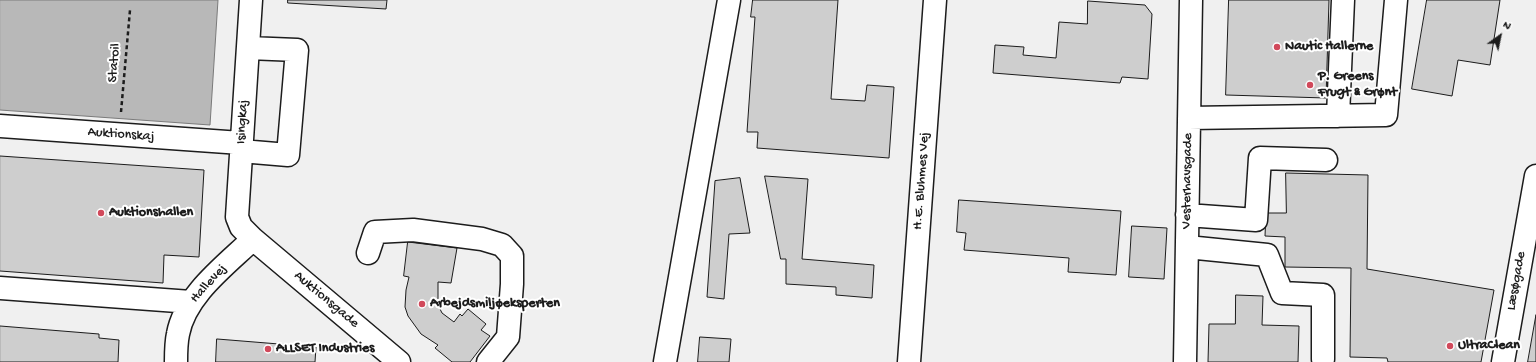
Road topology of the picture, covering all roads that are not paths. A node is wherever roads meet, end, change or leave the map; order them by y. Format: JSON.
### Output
{"nodes":[{"id":1,"x":251,"y":0,"type":"edge"},
{"id":2,"x":730,"y":0,"type":"edge"},
{"id":3,"x":935,"y":0,"type":"edge"},
{"id":4,"x":1191,"y":0,"type":"edge"},
{"id":5,"x":1343,"y":0,"type":"edge"},
{"id":6,"x":1396,"y":0,"type":"edge"},
{"id":7,"x":248,"y":48,"type":"junction"},
{"id":8,"x":1338,"y":116,"type":"junction"},
{"id":9,"x":1189,"y":118,"type":"junction"},
{"id":10,"x":0,"y":126,"type":"edge"},
{"id":11,"x":241,"y":147,"type":"junction"},
{"id":12,"x":1326,"y":160,"type":"dead end"},
{"id":13,"x":1536,"y":176,"type":"edge"},
{"id":14,"x":1187,"y":215,"type":"junction"},
{"id":15,"x":253,"y":238,"type":"junction"},
{"id":16,"x":1187,"y":247,"type":"junction"},
{"id":17,"x":368,"y":253,"type":"dead end"},
{"id":18,"x":0,"y":288,"type":"edge"},
{"id":19,"x":191,"y":302,"type":"junction"},
{"id":20,"x":1323,"y":359,"type":"dead end"},
{"id":21,"x":176,"y":362,"type":"edge"},
{"id":22,"x":399,"y":362,"type":"edge"},
{"id":23,"x":488,"y":362,"type":"edge"},
{"id":24,"x":665,"y":362,"type":"edge"},
{"id":25,"x":909,"y":362,"type":"edge"},
{"id":26,"x":1185,"y":362,"type":"edge"},
{"id":27,"x":1503,"y":362,"type":"edge"}],
"edges":[{"from":1,"to":7,"type":"street","name":"Isingkaj"},
{"from":2,"to":24,"type":"street"},
{"from":3,"to":25,"type":"street","name":"H.E. Bluhmes Vej"},
{"from":4,"to":9,"type":"street","name":"Vesterhavsgade"},
{"from":5,"to":8,"type":"street"},
{"from":6,"to":8,"type":"street"},
{"from":7,"to":11,"type":"street","name":"Isingkaj"},
{"from":7,"to":11,"type":"street","name":"Auktionskaj"},
{"from":8,"to":9,"type":"street"},
{"from":9,"to":14,"type":"street","name":"Vesterhavsgade"},
{"from":10,"to":11,"type":"street","name":"Auktionskaj"},
{"from":11,"to":15,"type":"street","name":"Isingkaj"},
{"from":12,"to":14,"type":"street"},
{"from":13,"to":27,"type":"street","name":"Læsøgade"},
{"from":14,"to":16,"type":"street","name":"Vesterhavsgade"},
{"from":15,"to":19,"type":"street","name":"Hallevej"},
{"from":15,"to":22,"type":"street","name":"Auktionsgade"},
{"from":16,"to":20,"type":"street"},
{"from":16,"to":26,"type":"street","name":"Vesterhavsgade"},
{"from":17,"to":23,"type":"street"},
{"from":18,"to":19,"type":"street"},
{"from":19,"to":21,"type":"street","name":"Hallevej"}]}
